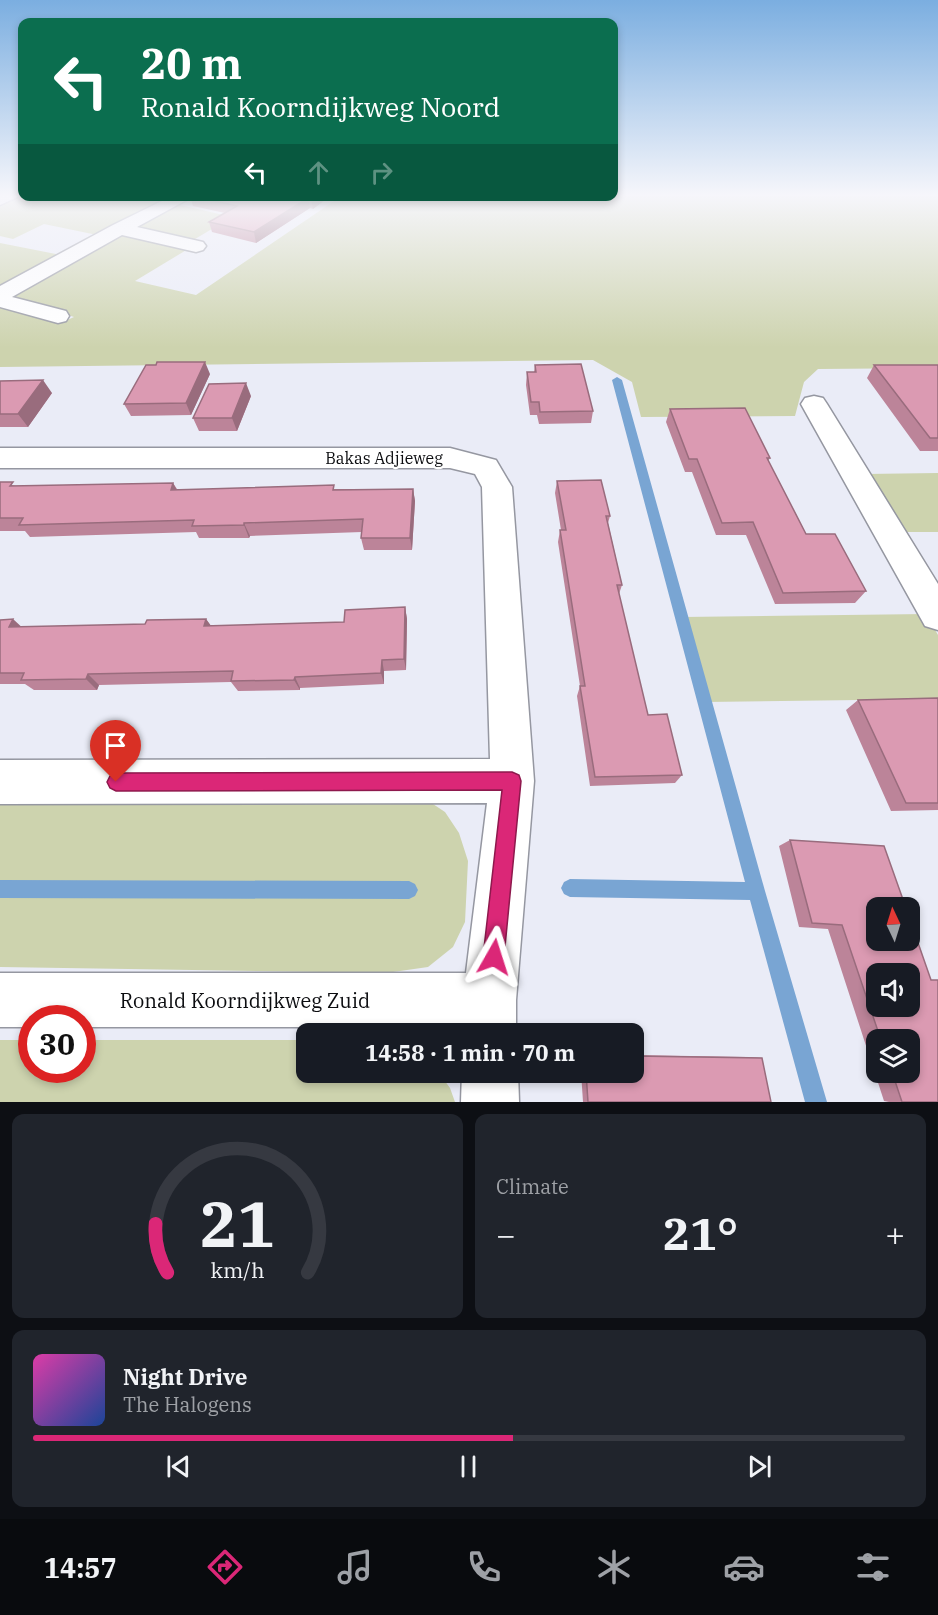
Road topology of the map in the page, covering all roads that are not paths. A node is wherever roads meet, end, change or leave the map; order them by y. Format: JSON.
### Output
{"nodes":[{"id":1,"x":89,"y":245,"type":"edge"},
{"id":2,"x":0,"y":295,"type":"edge"},
{"id":3,"x":0,"y":300,"type":"edge"},
{"id":4,"x":58,"y":316,"type":"dead end"},
{"id":5,"x":814,"y":404,"type":"dead end"},
{"id":6,"x":0,"y":458,"type":"edge"},
{"id":7,"x":938,"y":615,"type":"edge"},
{"id":8,"x":512,"y":781,"type":"junction"},
{"id":9,"x":0,"y":783,"type":"edge"},
{"id":10,"x":0,"y":1000,"type":"edge"},
{"id":11,"x":489,"y":1017,"type":"edge"},
{"id":12,"x":490,"y":1083,"type":"edge"},
{"id":13,"x":490,"y":1102,"type":"edge"}],
"edges":[{"from":1,"to":2,"type":"street"},
{"from":3,"to":4,"type":"street"},
{"from":5,"to":7,"type":"street"},
{"from":6,"to":8,"type":"street","name":"Bakas Adjieweg"},
{"from":8,"to":9,"type":"street"},
{"from":8,"to":11,"type":"street","name":"Bakas Adjieweg"},
{"from":10,"to":11,"type":"street","name":"Ronald Koorndijkweg Zuid"},
{"from":12,"to":13,"type":"street"}]}
